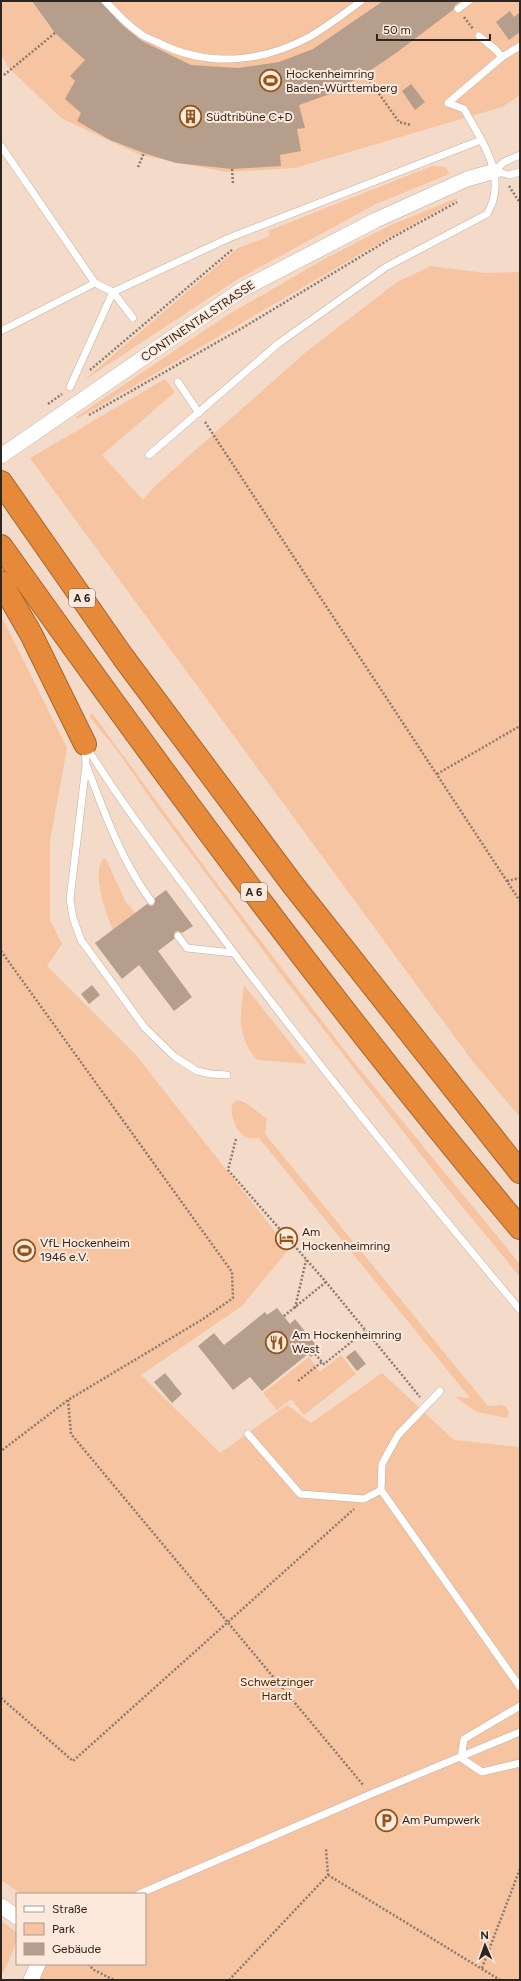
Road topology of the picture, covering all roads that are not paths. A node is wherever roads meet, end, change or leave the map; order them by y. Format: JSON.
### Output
{"nodes":[{"id":1,"x":105,"y":1,"type":"edge"},
{"id":2,"x":361,"y":1,"type":"edge"},
{"id":3,"x":469,"y":1,"type":"edge"},
{"id":4,"x":458,"y":10,"type":"road end"},
{"id":5,"x":479,"y":36,"type":"road end"},
{"id":6,"x":520,"y":46,"type":"edge"},
{"id":7,"x":502,"y":57,"type":"junction"},
{"id":8,"x":481,"y":140,"type":"junction"},
{"id":9,"x":1,"y":146,"type":"edge"},
{"id":10,"x":520,"y":155,"type":"edge"},
{"id":11,"x":495,"y":171,"type":"junction"},
{"id":12,"x":520,"y":172,"type":"edge"},
{"id":13,"x":94,"y":283,"type":"junction"},
{"id":14,"x":113,"y":292,"type":"junction"},
{"id":15,"x":133,"y":318,"type":"dead end"},
{"id":16,"x":1,"y":330,"type":"edge"},
{"id":17,"x":178,"y":382,"type":"dead end"},
{"id":18,"x":70,"y":387,"type":"dead end"},
{"id":19,"x":199,"y":413,"type":"junction"},
{"id":20,"x":149,"y":455,"type":"dead end"},
{"id":21,"x":1,"y":456,"type":"edge"},
{"id":22,"x":1,"y":482,"type":"edge"},
{"id":23,"x":1,"y":546,"type":"edge"},
{"id":24,"x":1,"y":582,"type":"edge"},
{"id":25,"x":86,"y":754,"type":"junction"},
{"id":26,"x":151,"y":901,"type":"dead end"},
{"id":27,"x":178,"y":936,"type":"dead end"},
{"id":28,"x":234,"y":953,"type":"junction"},
{"id":29,"x":227,"y":1075,"type":"dead end"},
{"id":30,"x":520,"y":1172,"type":"edge"},
{"id":31,"x":520,"y":1228,"type":"edge"},
{"id":32,"x":520,"y":1310,"type":"edge"},
{"id":33,"x":440,"y":1391,"type":"dead end"},
{"id":34,"x":248,"y":1434,"type":"dead end"},
{"id":35,"x":381,"y":1490,"type":"junction"},
{"id":36,"x":520,"y":1687,"type":"edge"},
{"id":37,"x":520,"y":1706,"type":"edge"},
{"id":38,"x":520,"y":1732,"type":"edge"},
{"id":39,"x":461,"y":1758,"type":"junction"},
{"id":40,"x":520,"y":1763,"type":"edge"},
{"id":41,"x":141,"y":1893,"type":"edge"},
{"id":42,"x":1,"y":1906,"type":"edge"},
{"id":43,"x":16,"y":1916,"type":"edge"},
{"id":44,"x":38,"y":1965,"type":"edge"},
{"id":45,"x":31,"y":1980,"type":"edge"}],
"edges":[{"from":1,"to":2,"type":"lane"},
{"from":3,"to":4,"type":"lane"},
{"from":5,"to":7,"type":"lane"},
{"from":6,"to":7,"type":"lane"},
{"from":7,"to":8,"type":"lane"},
{"from":8,"to":11,"type":"lane"},
{"from":8,"to":14,"type":"lane"},
{"from":9,"to":13,"type":"lane"},
{"from":10,"to":11,"type":"lane"},
{"from":11,"to":12,"type":"lane"},
{"from":11,"to":19,"type":"lane"},
{"from":11,"to":21,"type":"street","name":"CONTINENTALSTRASSE"},
{"from":13,"to":14,"type":"lane"},
{"from":13,"to":16,"type":"lane"},
{"from":14,"to":15,"type":"lane"},
{"from":14,"to":18,"type":"lane"},
{"from":17,"to":19,"type":"lane"},
{"from":19,"to":20,"type":"lane"},
{"from":22,"to":30,"type":"highway","number":"A 6"},
{"from":23,"to":31,"type":"highway","number":"A 6"},
{"from":24,"to":25,"type":"highway"},
{"from":25,"to":26,"type":"lane"},
{"from":25,"to":28,"type":"lane"},
{"from":25,"to":29,"type":"lane"},
{"from":27,"to":28,"type":"lane"},
{"from":28,"to":32,"type":"lane"},
{"from":33,"to":35,"type":"lane"},
{"from":34,"to":35,"type":"lane"},
{"from":35,"to":36,"type":"lane"},
{"from":37,"to":39,"type":"lane"},
{"from":38,"to":39,"type":"lane"},
{"from":39,"to":40,"type":"lane"},
{"from":39,"to":41,"type":"lane"},
{"from":42,"to":43,"type":"street"},
{"from":44,"to":45,"type":"street"}]}
